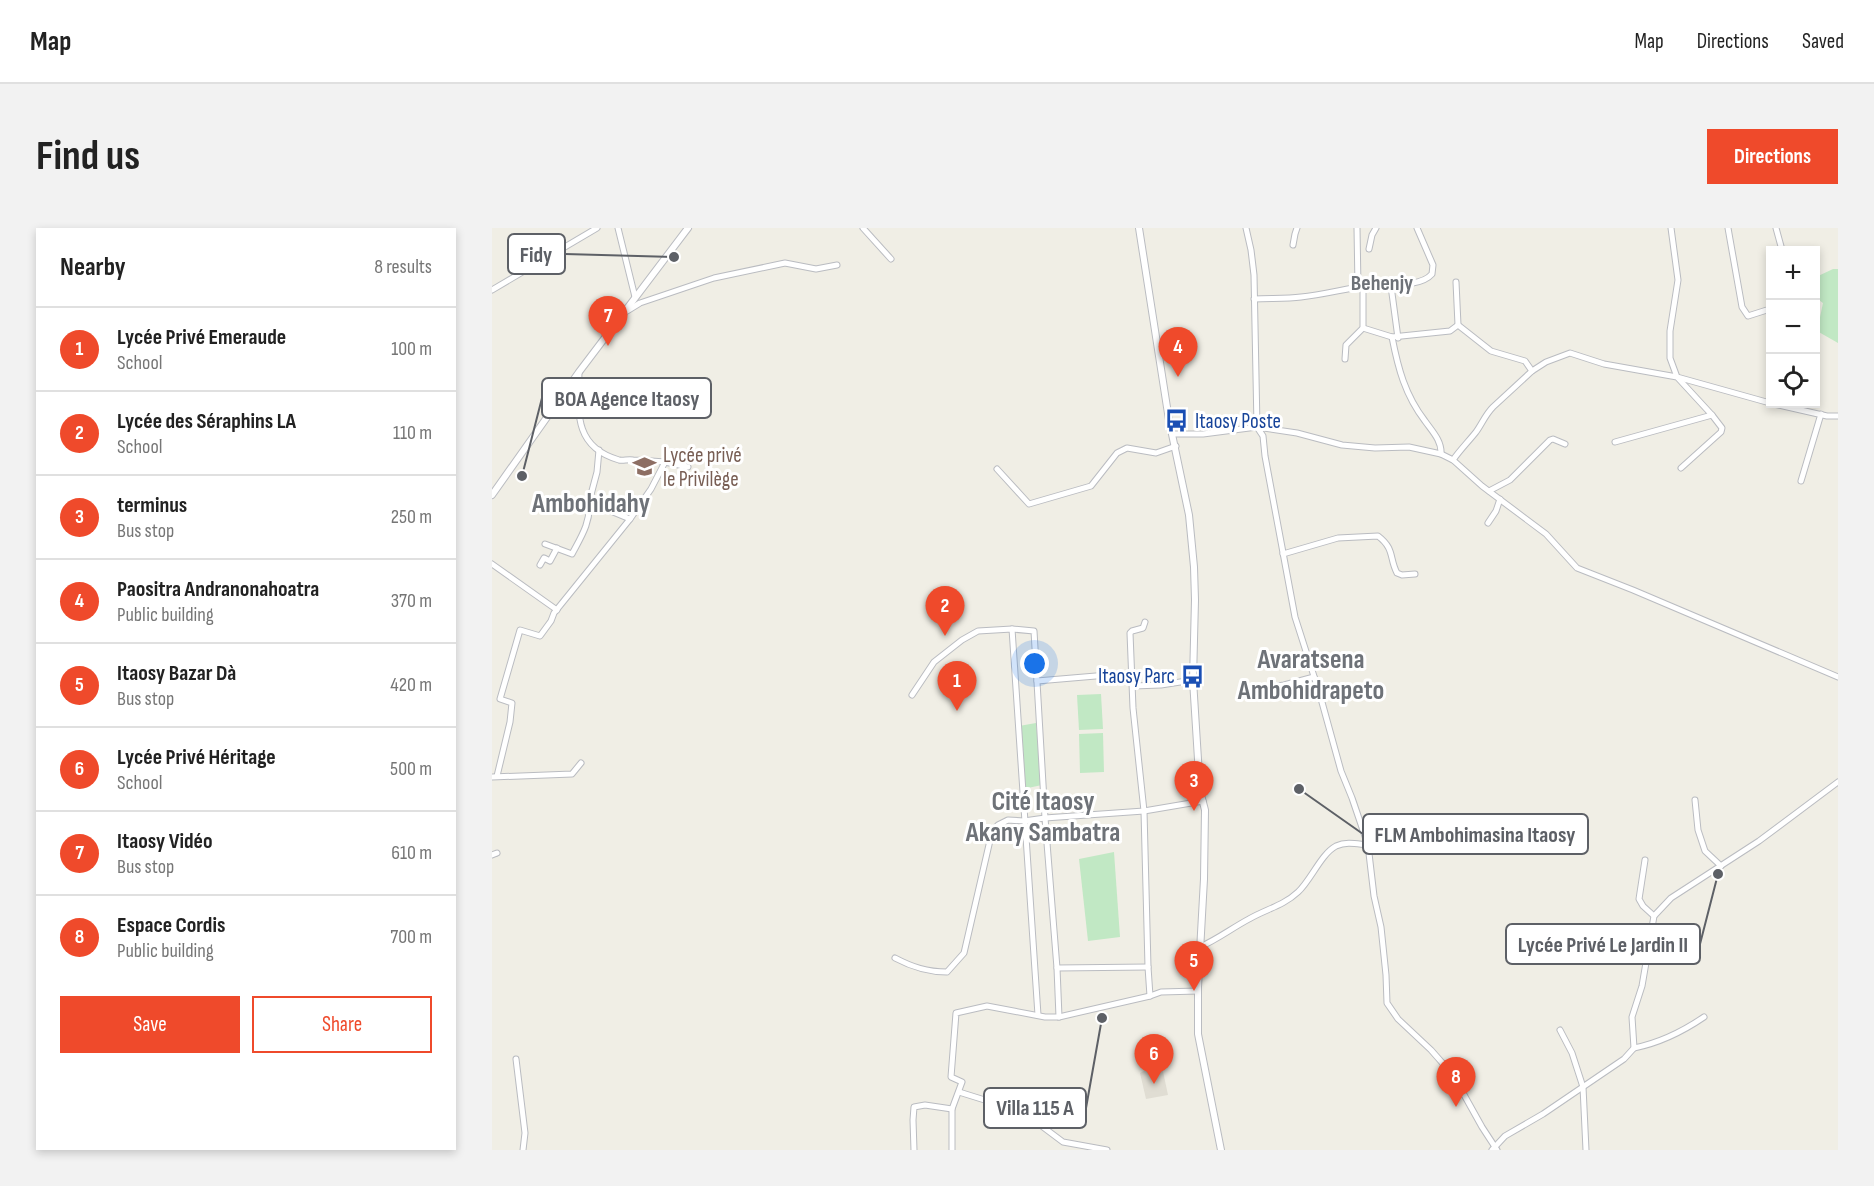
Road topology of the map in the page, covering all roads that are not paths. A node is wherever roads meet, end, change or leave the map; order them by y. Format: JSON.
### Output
{"nodes":[{"id":1,"x":597,"y":228,"type":"edge"},
{"id":2,"x":618,"y":228,"type":"edge"},
{"id":3,"x":688,"y":228,"type":"edge"},
{"id":4,"x":862,"y":228,"type":"edge"},
{"id":5,"x":1139,"y":228,"type":"edge"},
{"id":6,"x":1246,"y":228,"type":"edge"},
{"id":7,"x":1298,"y":228,"type":"edge"},
{"id":8,"x":1357,"y":228,"type":"edge"},
{"id":9,"x":1376,"y":228,"type":"edge"},
{"id":10,"x":1417,"y":228,"type":"edge"},
{"id":11,"x":1671,"y":228,"type":"edge"},
{"id":12,"x":1728,"y":228,"type":"edge"},
{"id":13,"x":1776,"y":228,"type":"edge"},
{"id":14,"x":1293,"y":245,"type":"dead end"},
{"id":15,"x":1781,"y":246,"type":"edge"},
{"id":16,"x":1369,"y":249,"type":"dead end"},
{"id":17,"x":891,"y":259,"type":"dead end"},
{"id":18,"x":837,"y":266,"type":"dead end"},
{"id":19,"x":1456,"y":282,"type":"dead end"},
{"id":20,"x":1360,"y":286,"type":"junction"},
{"id":21,"x":1391,"y":286,"type":"junction"},
{"id":22,"x":492,"y":290,"type":"edge"},
{"id":23,"x":635,"y":297,"type":"junction"},
{"id":24,"x":1254,"y":299,"type":"junction"},
{"id":25,"x":1766,"y":310,"type":"edge"},
{"id":26,"x":627,"y":311,"type":"junction"},
{"id":27,"x":1458,"y":325,"type":"junction"},
{"id":28,"x":1363,"y":328,"type":"junction"},
{"id":29,"x":1395,"y":338,"type":"junction"},
{"id":30,"x":1345,"y":359,"type":"dead end"},
{"id":31,"x":1532,"y":371,"type":"junction"},
{"id":32,"x":579,"y":372,"type":"junction"},
{"id":33,"x":1677,"y":377,"type":"junction"},
{"id":34,"x":1766,"y":401,"type":"edge"},
{"id":35,"x":1794,"y":408,"type":"edge"},
{"id":36,"x":1821,"y":414,"type":"junction"},
{"id":37,"x":1712,"y":415,"type":"junction"},
{"id":38,"x":1838,"y":416,"type":"edge"},
{"id":39,"x":1257,"y":426,"type":"junction"},
{"id":40,"x":1173,"y":434,"type":"junction"},
{"id":41,"x":1615,"y":442,"type":"dead end"},
{"id":42,"x":1565,"y":444,"type":"dead end"},
{"id":43,"x":1176,"y":446,"type":"junction"},
{"id":44,"x":598,"y":450,"type":"junction"},
{"id":45,"x":1441,"y":454,"type":"junction"},
{"id":46,"x":1453,"y":460,"type":"junction"},
{"id":47,"x":665,"y":462,"type":"junction"},
{"id":48,"x":688,"y":467,"type":"dead end"},
{"id":49,"x":1680,"y":468,"type":"dead end"},
{"id":50,"x":997,"y":469,"type":"dead end"},
{"id":51,"x":1801,"y":481,"type":"dead end"},
{"id":52,"x":1489,"y":491,"type":"junction"},
{"id":53,"x":492,"y":495,"type":"edge"},
{"id":54,"x":1500,"y":499,"type":"junction"},
{"id":55,"x":589,"y":502,"type":"junction"},
{"id":56,"x":630,"y":519,"type":"junction"},
{"id":57,"x":1488,"y":523,"type":"dead end"},
{"id":58,"x":545,"y":544,"type":"dead end"},
{"id":59,"x":557,"y":548,"type":"junction"},
{"id":60,"x":1283,"y":554,"type":"junction"},
{"id":61,"x":492,"y":564,"type":"edge"},
{"id":62,"x":540,"y":565,"type":"dead end"},
{"id":63,"x":1415,"y":574,"type":"dead end"},
{"id":64,"x":557,"y":610,"type":"junction"},
{"id":65,"x":1145,"y":622,"type":"dead end"},
{"id":66,"x":1012,"y":629,"type":"junction"},
{"id":67,"x":1131,"y":673,"type":"junction"},
{"id":68,"x":1314,"y":677,"type":"junction"},
{"id":69,"x":1838,"y":677,"type":"edge"},
{"id":70,"x":1193,"y":680,"type":"junction"},
{"id":71,"x":1037,"y":681,"type":"junction"},
{"id":72,"x":1133,"y":686,"type":"junction"},
{"id":73,"x":1243,"y":691,"type":"dead end"},
{"id":74,"x":912,"y":695,"type":"dead end"},
{"id":75,"x":581,"y":763,"type":"dead end"},
{"id":76,"x":494,"y":776,"type":"edge"},
{"id":77,"x":1838,"y":782,"type":"edge"},
{"id":78,"x":1695,"y":800,"type":"dead end"},
{"id":79,"x":1203,"y":801,"type":"junction"},
{"id":80,"x":1144,"y":811,"type":"junction"},
{"id":81,"x":1045,"y":818,"type":"junction"},
{"id":82,"x":1024,"y":821,"type":"junction"},
{"id":83,"x":1368,"y":845,"type":"junction"},
{"id":84,"x":1645,"y":860,"type":"dead end"},
{"id":85,"x":1721,"y":866,"type":"junction"},
{"id":86,"x":1654,"y":916,"type":"junction"},
{"id":87,"x":1200,"y":947,"type":"junction"},
{"id":88,"x":895,"y":958,"type":"dead end"},
{"id":89,"x":1148,"y":967,"type":"junction"},
{"id":90,"x":1058,"y":968,"type":"junction"},
{"id":91,"x":1198,"y":991,"type":"junction"},
{"id":92,"x":1150,"y":996,"type":"junction"},
{"id":93,"x":1038,"y":1015,"type":"junction"},
{"id":94,"x":1059,"y":1017,"type":"junction"},
{"id":95,"x":1704,"y":1017,"type":"dead end"},
{"id":96,"x":1560,"y":1030,"type":"dead end"},
{"id":97,"x":1634,"y":1048,"type":"junction"},
{"id":98,"x":516,"y":1059,"type":"dead end"},
{"id":99,"x":1583,"y":1087,"type":"junction"},
{"id":100,"x":959,"y":1092,"type":"junction"},
{"id":101,"x":952,"y":1109,"type":"junction"},
{"id":102,"x":1495,"y":1149,"type":"edge"},
{"id":103,"x":523,"y":1150,"type":"edge"},
{"id":104,"x":914,"y":1150,"type":"edge"},
{"id":105,"x":952,"y":1150,"type":"edge"},
{"id":106,"x":1107,"y":1150,"type":"edge"},
{"id":107,"x":1221,"y":1150,"type":"edge"},
{"id":108,"x":1586,"y":1150,"type":"edge"}],
"edges":[{"from":1,"to":22,"type":"street"},
{"from":2,"to":23,"type":"street"},
{"from":3,"to":23,"type":"street"},
{"from":4,"to":17,"type":"street"},
{"from":5,"to":40,"type":"street"},
{"from":6,"to":24,"type":"street"},
{"from":7,"to":14,"type":"street"},
{"from":8,"to":20,"type":"street"},
{"from":9,"to":16,"type":"street"},
{"from":10,"to":21,"type":"street"},
{"from":11,"to":33,"type":"street"},
{"from":12,"to":25,"type":"street"},
{"from":13,"to":15,"type":"street"},
{"from":18,"to":26,"type":"street"},
{"from":19,"to":27,"type":"street"},
{"from":20,"to":21,"type":"street"},
{"from":20,"to":24,"type":"street"},
{"from":20,"to":28,"type":"street"},
{"from":21,"to":29,"type":"street"},
{"from":23,"to":26,"type":"street"},
{"from":24,"to":39,"type":"street"},
{"from":26,"to":32,"type":"street"},
{"from":27,"to":29,"type":"street"},
{"from":27,"to":31,"type":"street"},
{"from":28,"to":29,"type":"street"},
{"from":28,"to":30,"type":"street"},
{"from":29,"to":45,"type":"street"},
{"from":31,"to":33,"type":"street"},
{"from":31,"to":46,"type":"street"},
{"from":32,"to":44,"type":"street"},
{"from":32,"to":53,"type":"street"},
{"from":33,"to":34,"type":"street"},
{"from":33,"to":37,"type":"street"},
{"from":35,"to":36,"type":"street"},
{"from":36,"to":38,"type":"street"},
{"from":36,"to":51,"type":"street"},
{"from":37,"to":41,"type":"street"},
{"from":37,"to":49,"type":"street"},
{"from":39,"to":40,"type":"street"},
{"from":39,"to":45,"type":"street"},
{"from":39,"to":60,"type":"street"},
{"from":40,"to":43,"type":"street"},
{"from":42,"to":52,"type":"street"},
{"from":43,"to":50,"type":"street"},
{"from":43,"to":70,"type":"street"},
{"from":44,"to":47,"type":"street"},
{"from":44,"to":55,"type":"street"},
{"from":45,"to":46,"type":"street"},
{"from":46,"to":52,"type":"street"},
{"from":47,"to":48,"type":"street"},
{"from":47,"to":56,"type":"street"},
{"from":52,"to":54,"type":"street"},
{"from":54,"to":57,"type":"street"},
{"from":54,"to":69,"type":"street"},
{"from":55,"to":56,"type":"street"},
{"from":55,"to":59,"type":"street"},
{"from":56,"to":64,"type":"street"},
{"from":58,"to":59,"type":"street"},
{"from":59,"to":62,"type":"street"},
{"from":60,"to":63,"type":"street"},
{"from":60,"to":68,"type":"street"},
{"from":61,"to":64,"type":"street"},
{"from":64,"to":76,"type":"street"},
{"from":65,"to":67,"type":"street"},
{"from":66,"to":71,"type":"street"},
{"from":66,"to":74,"type":"street"},
{"from":66,"to":82,"type":"street"},
{"from":67,"to":71,"type":"street"},
{"from":67,"to":72,"type":"street"},
{"from":68,"to":73,"type":"street"},
{"from":68,"to":83,"type":"street"},
{"from":70,"to":72,"type":"street"},
{"from":70,"to":79,"type":"street"},
{"from":71,"to":81,"type":"street"},
{"from":72,"to":80,"type":"street"},
{"from":75,"to":76,"type":"street"},
{"from":77,"to":85,"type":"street"},
{"from":78,"to":85,"type":"street"},
{"from":79,"to":80,"type":"street"},
{"from":79,"to":87,"type":"street"},
{"from":80,"to":81,"type":"street"},
{"from":80,"to":89,"type":"street"},
{"from":81,"to":82,"type":"street"},
{"from":81,"to":90,"type":"street"},
{"from":82,"to":88,"type":"street"},
{"from":82,"to":93,"type":"street"},
{"from":83,"to":87,"type":"street"},
{"from":83,"to":102,"type":"street"},
{"from":84,"to":86,"type":"street"},
{"from":85,"to":86,"type":"street"},
{"from":86,"to":97,"type":"street"},
{"from":87,"to":91,"type":"street"},
{"from":89,"to":90,"type":"street"},
{"from":89,"to":92,"type":"street"},
{"from":90,"to":94,"type":"street"},
{"from":91,"to":92,"type":"street"},
{"from":91,"to":107,"type":"street"},
{"from":92,"to":94,"type":"street"},
{"from":93,"to":94,"type":"street"},
{"from":93,"to":100,"type":"street"},
{"from":95,"to":97,"type":"street"},
{"from":96,"to":99,"type":"street"},
{"from":97,"to":99,"type":"street"},
{"from":98,"to":103,"type":"street"},
{"from":99,"to":102,"type":"street"},
{"from":99,"to":108,"type":"street"},
{"from":100,"to":101,"type":"street"},
{"from":100,"to":106,"type":"street"},
{"from":101,"to":104,"type":"street"},
{"from":101,"to":105,"type":"street"}]}
